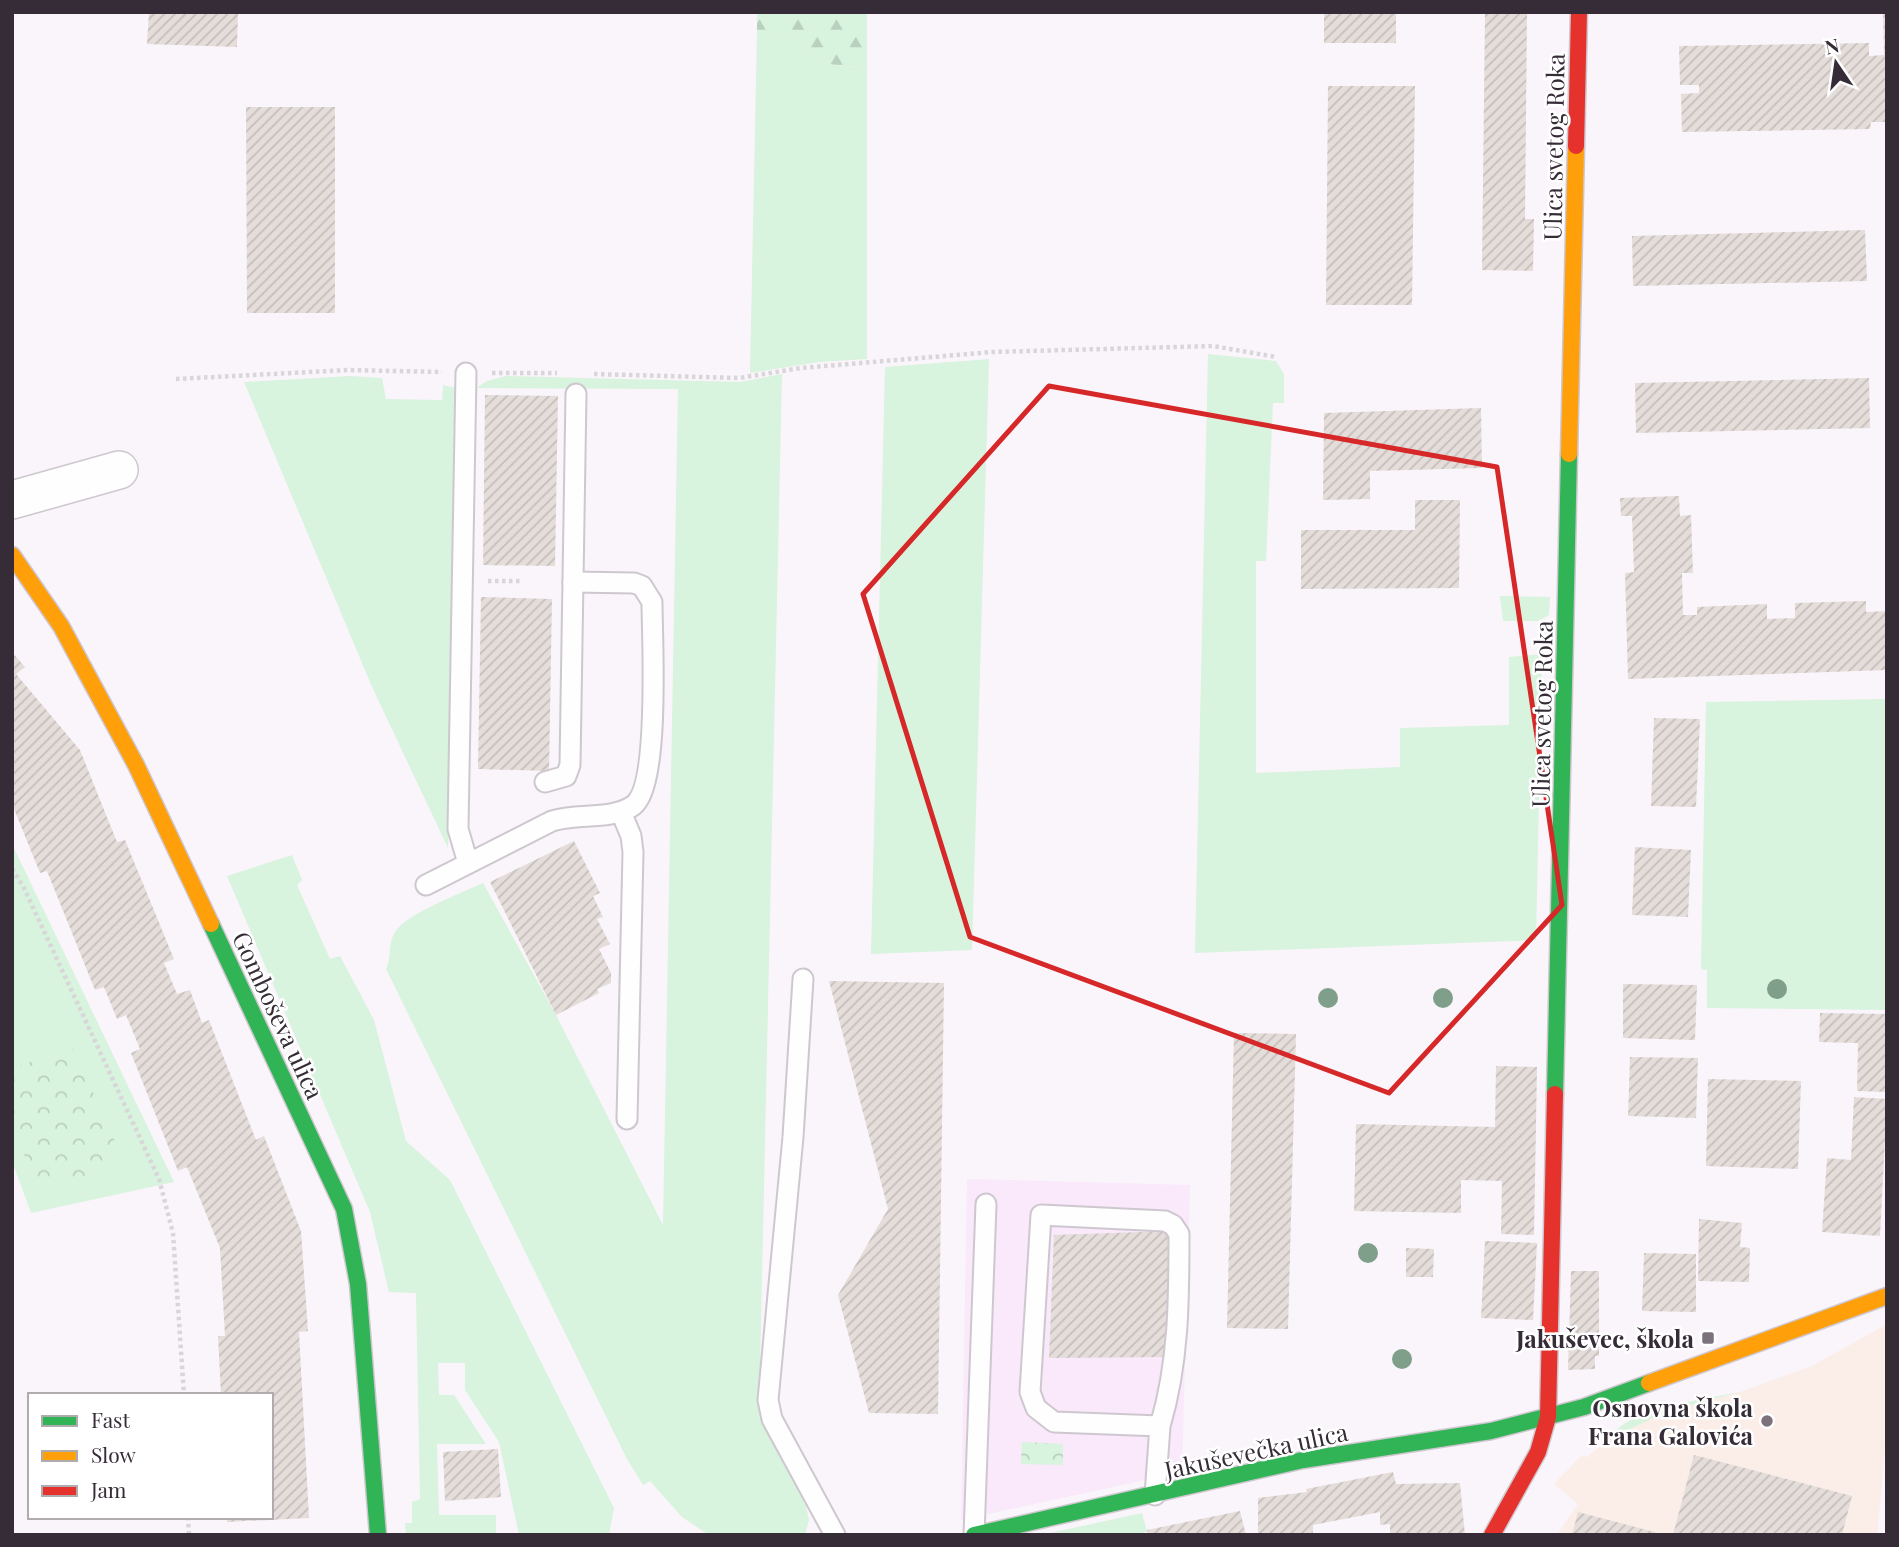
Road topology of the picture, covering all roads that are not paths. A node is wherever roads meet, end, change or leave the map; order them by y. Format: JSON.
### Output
{"nodes":[{"id":1,"x":1579,"y":12,"type":"edge"},
{"id":2,"x":466,"y":373,"type":"road end"},
{"id":3,"x":576,"y":394,"type":"dead end"},
{"id":4,"x":119,"y":470,"type":"dead end"},
{"id":5,"x":12,"y":500,"type":"edge"},
{"id":6,"x":12,"y":555,"type":"edge"},
{"id":7,"x":573,"y":582,"type":"junction"},
{"id":8,"x":545,"y":782,"type":"dead end"},
{"id":9,"x":621,"y":812,"type":"junction"},
{"id":10,"x":468,"y":863,"type":"junction"},
{"id":11,"x":426,"y":885,"type":"dead end"},
{"id":12,"x":803,"y":979,"type":"dead end"},
{"id":13,"x":627,"y":1119,"type":"dead end"},
{"id":14,"x":986,"y":1204,"type":"dead end"},
{"id":15,"x":1887,"y":1296,"type":"edge"},
{"id":16,"x":1548,"y":1417,"type":"junction"},
{"id":17,"x":1160,"y":1426,"type":"junction"},
{"id":18,"x":1155,"y":1495,"type":"junction"},
{"id":19,"x":378,"y":1535,"type":"edge"},
{"id":20,"x":835,"y":1535,"type":"edge"},
{"id":21,"x":974,"y":1535,"type":"edge"},
{"id":22,"x":1492,"y":1535,"type":"edge"}],
"edges":[{"from":1,"to":16,"type":"street","name":"Ulica svetog Roka"},
{"from":2,"to":10,"type":"lane"},
{"from":3,"to":7,"type":"lane"},
{"from":4,"to":5,"type":"street"},
{"from":6,"to":19,"type":"street","name":"Gomboševa ulica"},
{"from":7,"to":8,"type":"lane"},
{"from":7,"to":9,"type":"lane"},
{"from":9,"to":10,"type":"lane"},
{"from":9,"to":13,"type":"lane"},
{"from":10,"to":11,"type":"lane"},
{"from":12,"to":20,"type":"lane"},
{"from":14,"to":21,"type":"lane"},
{"from":15,"to":16,"type":"street","name":"Jakuševečka ulica"},
{"from":16,"to":18,"type":"street","name":"Jakuševečka ulica"},
{"from":16,"to":22,"type":"street"},
{"from":17,"to":17,"type":"lane"},
{"from":17,"to":18,"type":"lane"},
{"from":18,"to":21,"type":"street","name":"Jakuševečka ulica"}]}
